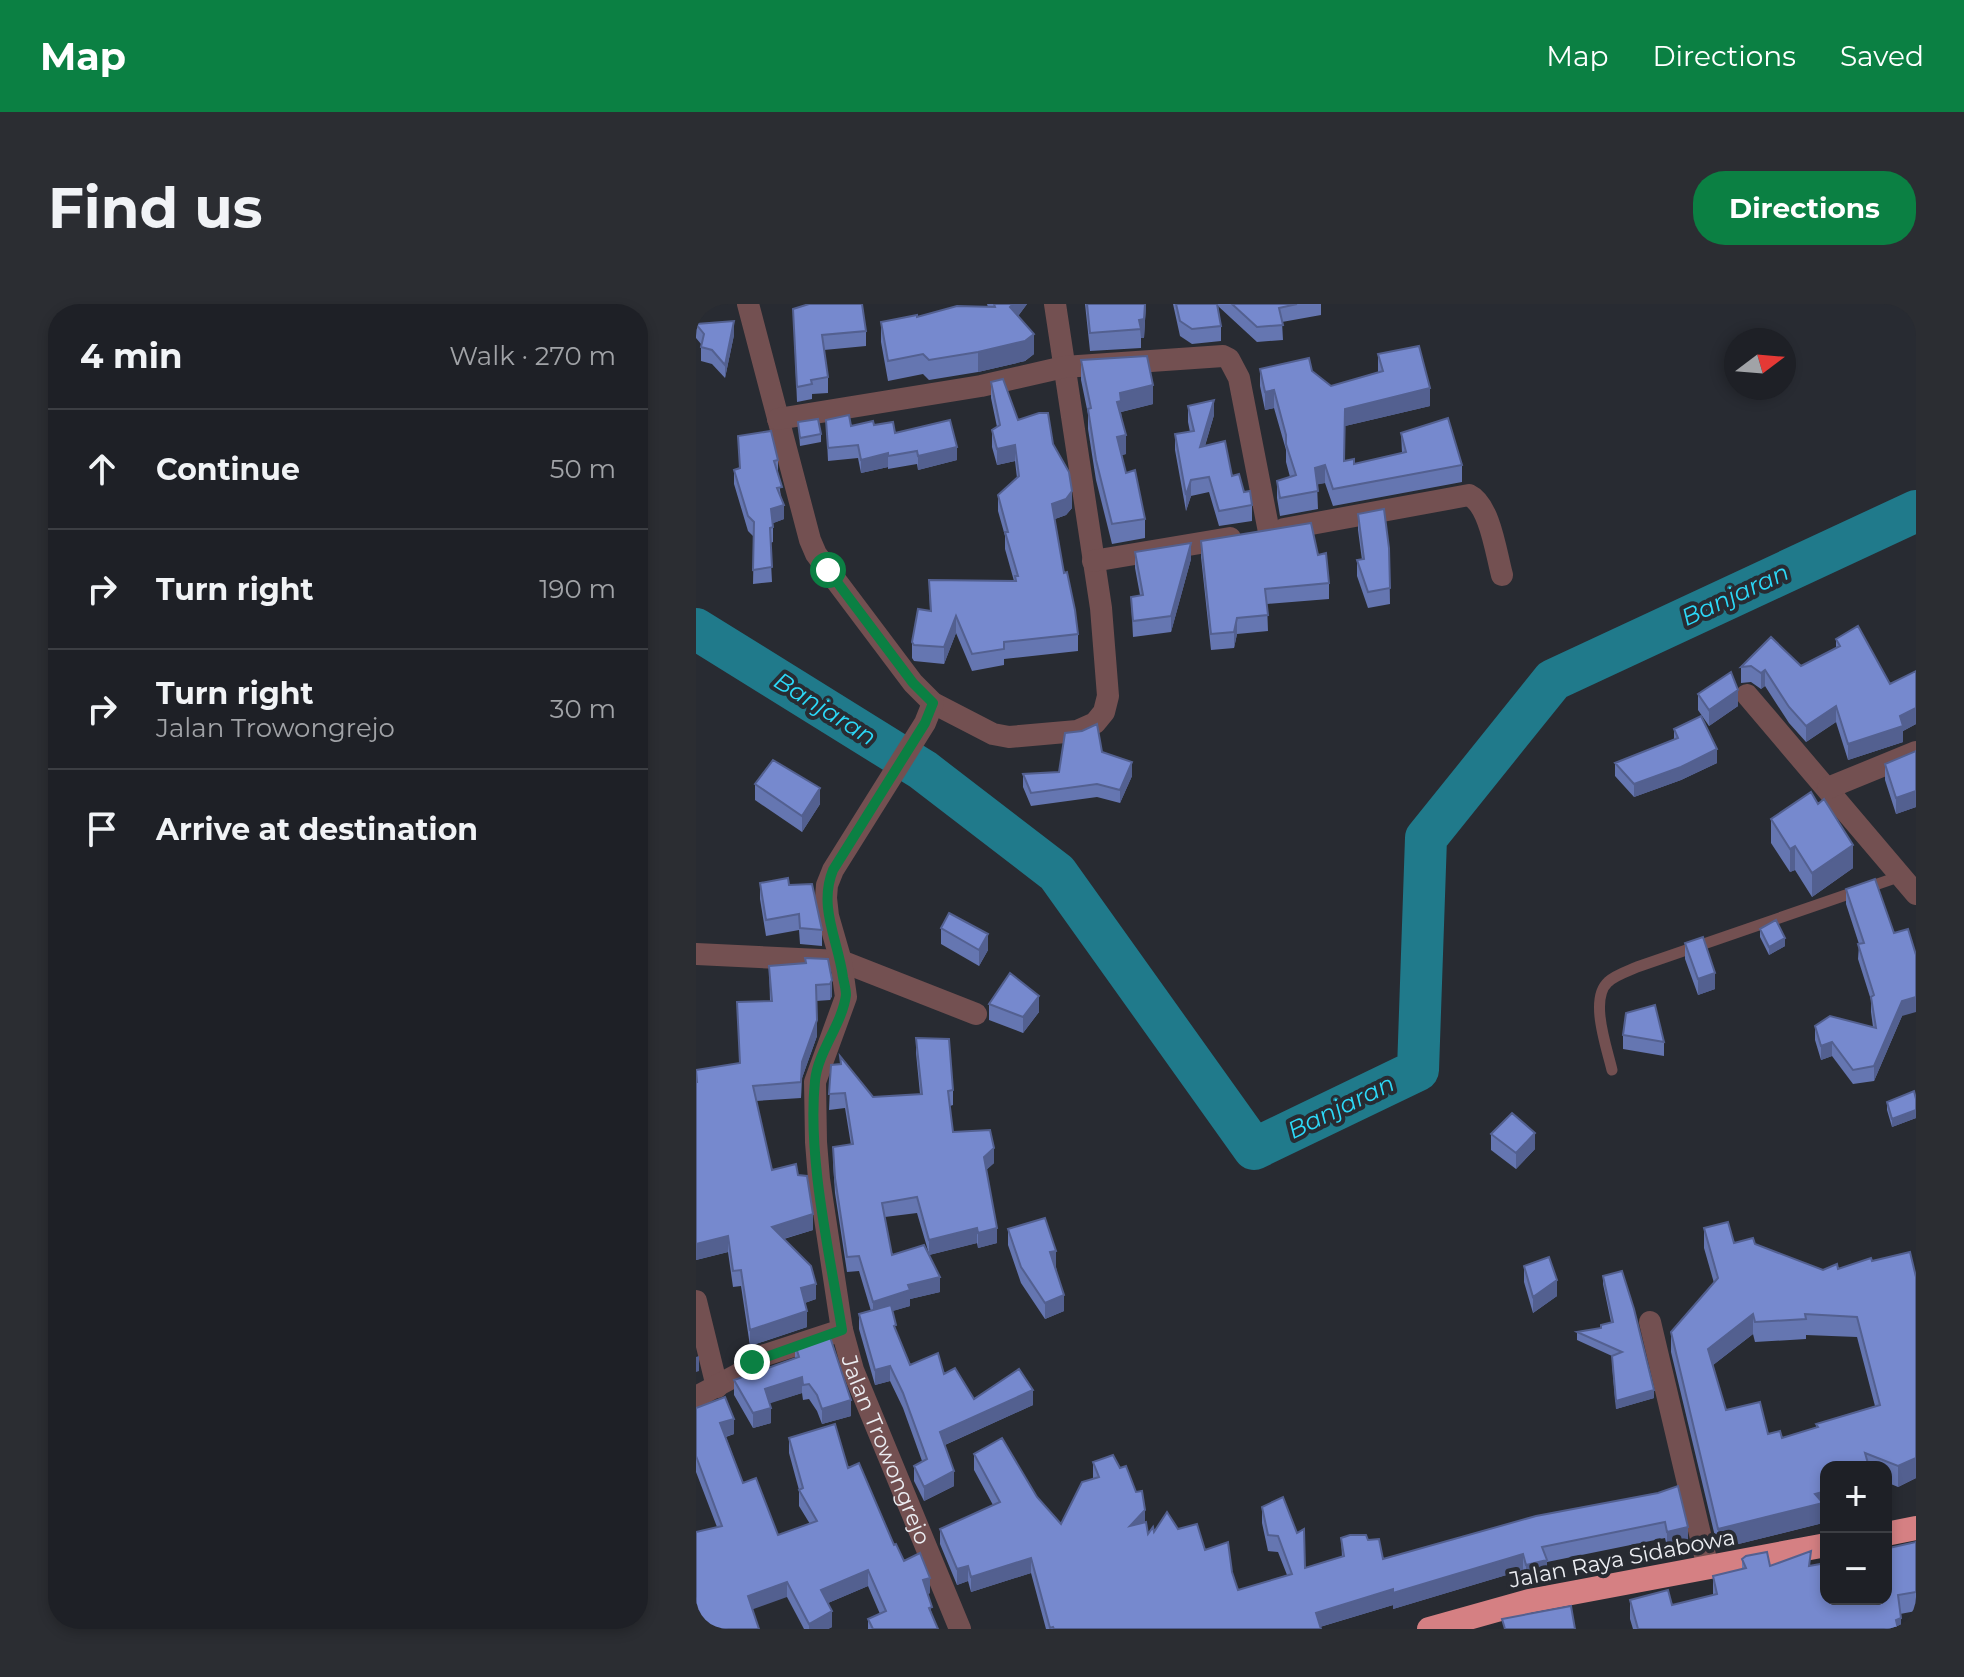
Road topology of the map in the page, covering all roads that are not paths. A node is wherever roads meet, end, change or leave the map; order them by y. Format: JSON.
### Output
{"nodes":[{"id":1,"x":748,"y":304,"type":"edge"},
{"id":2,"x":1055,"y":304,"type":"edge"},
{"id":3,"x":1064,"y":367,"type":"junction"},
{"id":4,"x":778,"y":419,"type":"junction"},
{"id":5,"x":1269,"y":532,"type":"junction"},
{"id":6,"x":1093,"y":561,"type":"junction"},
{"id":7,"x":1502,"y":575,"type":"dead end"},
{"id":8,"x":1747,"y":695,"type":"dead end"},
{"id":9,"x":929,"y":713,"type":"junction"},
{"id":10,"x":1916,"y":752,"type":"edge"},
{"id":11,"x":1828,"y":788,"type":"junction"},
{"id":12,"x":1902,"y":876,"type":"junction"},
{"id":13,"x":1916,"y":894,"type":"edge"},
{"id":14,"x":696,"y":954,"type":"edge"},
{"id":15,"x":841,"y":961,"type":"junction"},
{"id":16,"x":976,"y":1014,"type":"dead end"},
{"id":17,"x":1612,"y":1070,"type":"dead end"},
{"id":18,"x":696,"y":1301,"type":"edge"},
{"id":19,"x":1650,"y":1322,"type":"dead end"},
{"id":20,"x":842,"y":1330,"type":"junction"},
{"id":21,"x":717,"y":1387,"type":"junction"},
{"id":22,"x":696,"y":1397,"type":"edge"},
{"id":23,"x":1916,"y":1528,"type":"edge"},
{"id":24,"x":1891,"y":1533,"type":"edge"},
{"id":25,"x":1820,"y":1546,"type":"edge"},
{"id":26,"x":1708,"y":1568,"type":"junction"},
{"id":27,"x":960,"y":1629,"type":"edge"},
{"id":28,"x":1429,"y":1629,"type":"edge"}],
"edges":[{"from":1,"to":4,"type":"street"},
{"from":2,"to":3,"type":"street"},
{"from":3,"to":4,"type":"street"},
{"from":3,"to":5,"type":"street"},
{"from":3,"to":6,"type":"street"},
{"from":4,"to":9,"type":"street"},
{"from":5,"to":6,"type":"street"},
{"from":5,"to":7,"type":"street"},
{"from":6,"to":9,"type":"street"},
{"from":8,"to":11,"type":"street"},
{"from":9,"to":15,"type":"street"},
{"from":10,"to":11,"type":"street"},
{"from":11,"to":12,"type":"street"},
{"from":12,"to":13,"type":"street"},
{"from":12,"to":17,"type":"lane"},
{"from":14,"to":15,"type":"street"},
{"from":15,"to":16,"type":"street"},
{"from":15,"to":20,"type":"street"},
{"from":18,"to":21,"type":"street"},
{"from":19,"to":26,"type":"street"},
{"from":20,"to":21,"type":"street","name":"Jalan Trowongrejo"},
{"from":20,"to":27,"type":"street","name":"Jalan Trowongrejo"},
{"from":21,"to":22,"type":"street","name":"Jalan Trowongrejo"},
{"from":23,"to":24,"type":"highway"},
{"from":25,"to":26,"type":"highway","name":"Jalan Raya Sidabowa"},
{"from":26,"to":28,"type":"highway","name":"Jalan Raya Sidabowa"}]}
